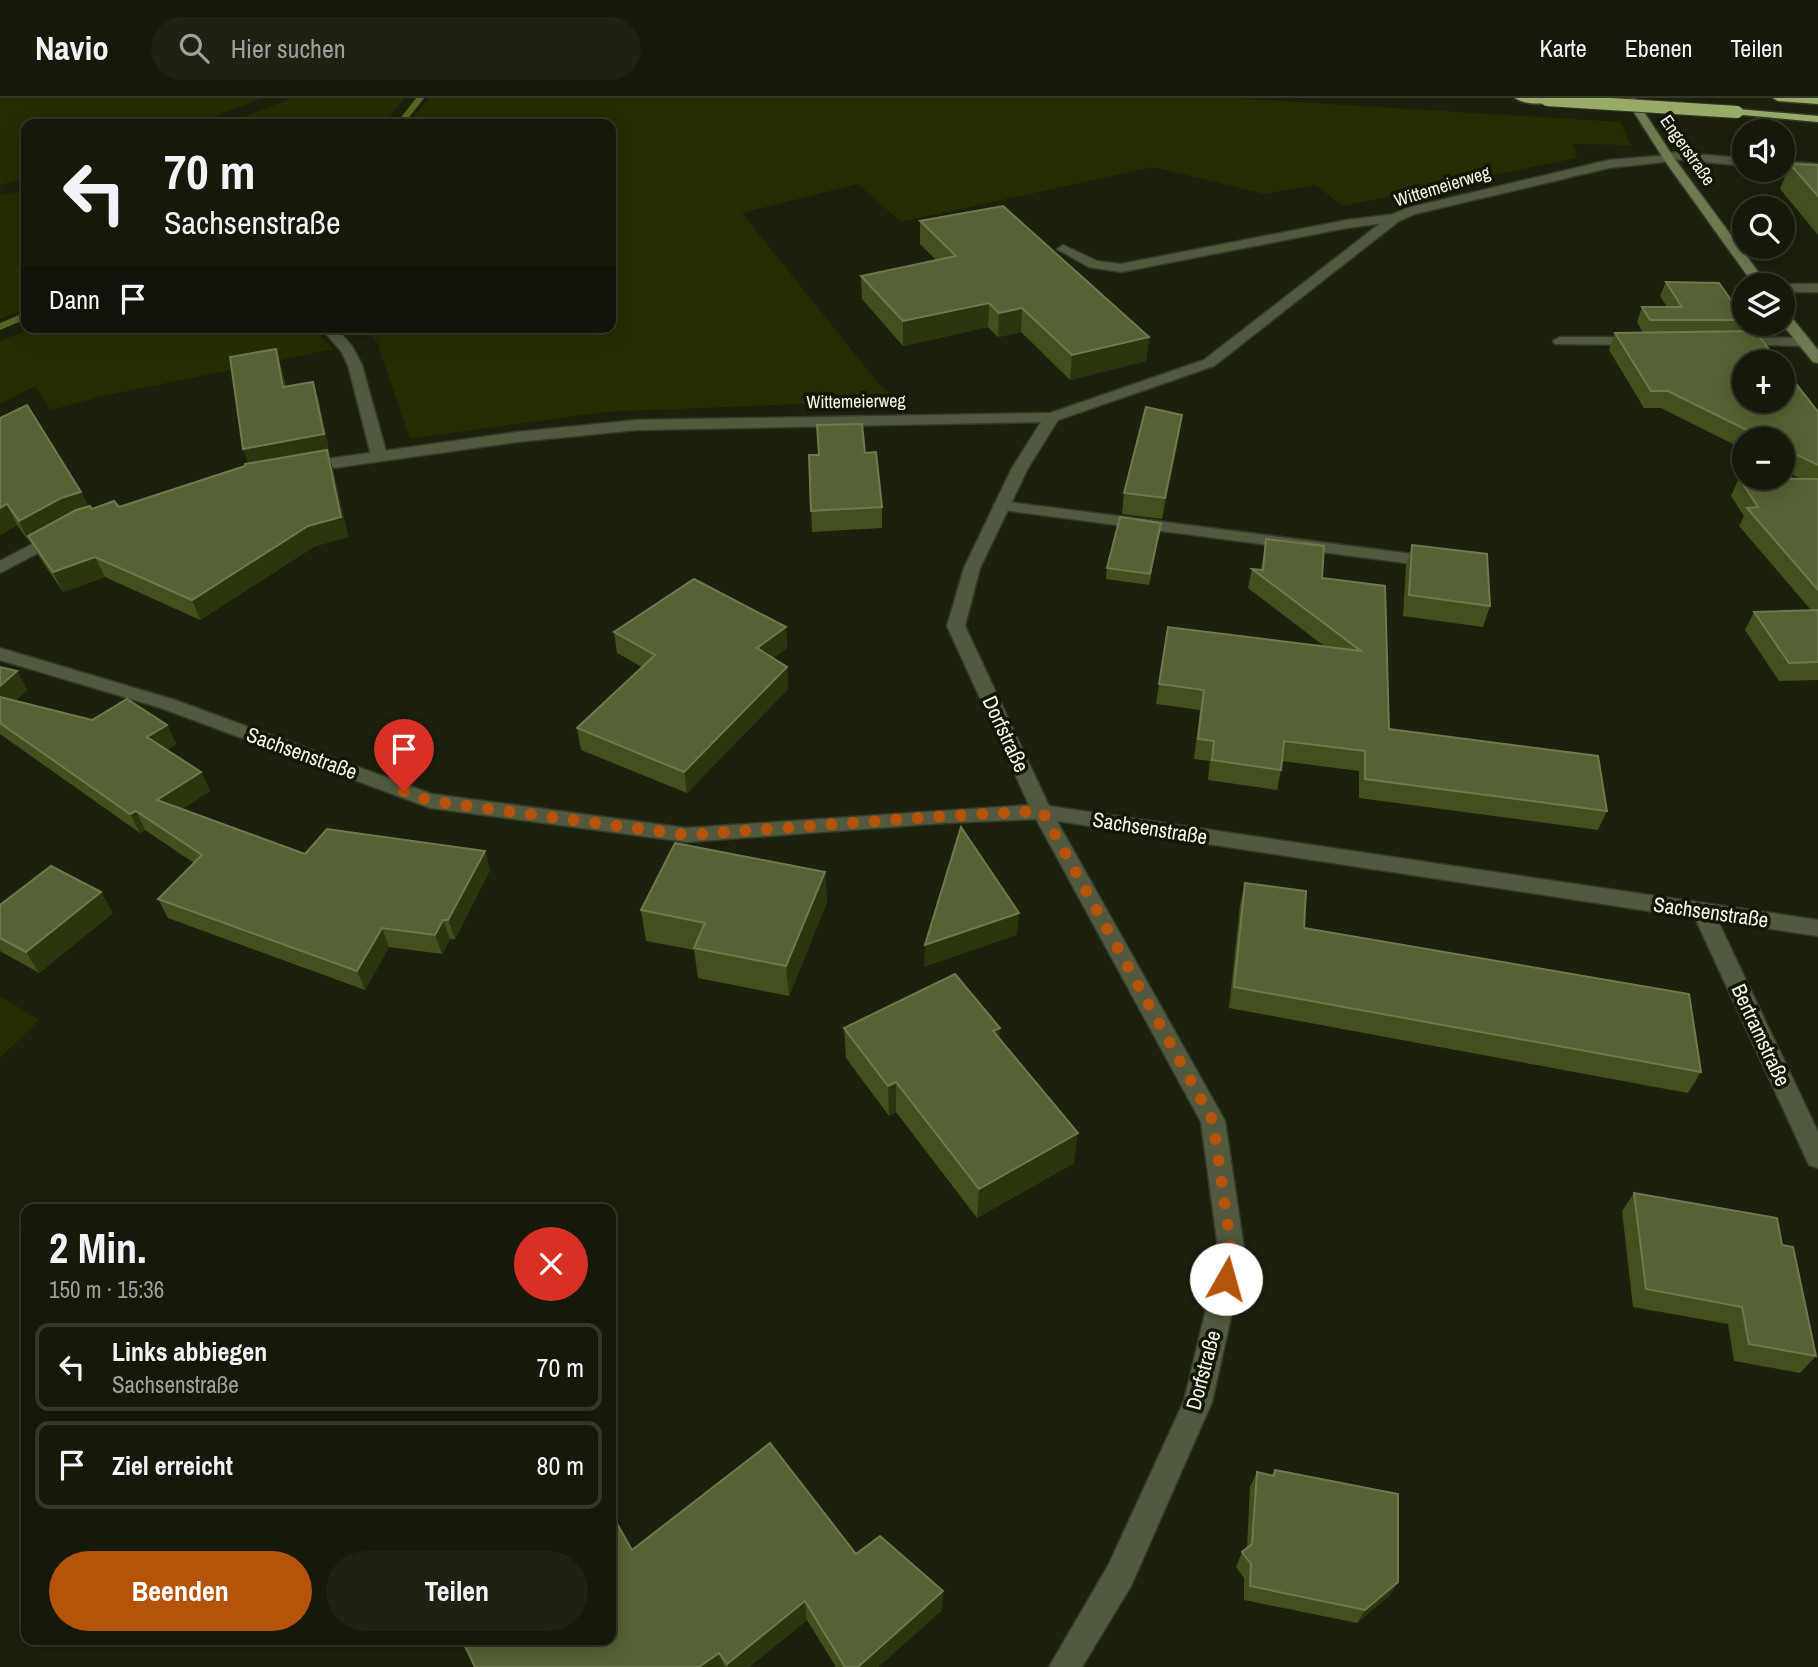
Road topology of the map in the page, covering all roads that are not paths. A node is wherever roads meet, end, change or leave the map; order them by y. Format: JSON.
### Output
{"nodes":[{"id":1,"x":1520,"y":98,"type":"edge"},
{"id":2,"x":1778,"y":98,"type":"edge"},
{"id":3,"x":1547,"y":100,"type":"edge"},
{"id":4,"x":1818,"y":101,"type":"edge"},
{"id":5,"x":1631,"y":102,"type":"edge"},
{"id":6,"x":1818,"y":119,"type":"edge"},
{"id":7,"x":1668,"y":158,"type":"junction"},
{"id":8,"x":1732,"y":161,"type":"edge"},
{"id":9,"x":1795,"y":166,"type":"edge"},
{"id":10,"x":1818,"y":168,"type":"edge"},
{"id":11,"x":1395,"y":218,"type":"junction"},
{"id":12,"x":1063,"y":249,"type":"dead end"},
{"id":13,"x":1752,"y":273,"type":"edge"},
{"id":14,"x":1795,"y":288,"type":"edge"},
{"id":15,"x":1818,"y":288,"type":"edge"},
{"id":16,"x":1795,"y":331,"type":"edge"},
{"id":17,"x":332,"y":333,"type":"edge"},
{"id":18,"x":1560,"y":341,"type":"dead end"},
{"id":19,"x":1655,"y":341,"type":"edge"},
{"id":20,"x":1723,"y":341,"type":"edge"},
{"id":21,"x":1804,"y":342,"type":"junction"},
{"id":22,"x":1818,"y":359,"type":"edge"},
{"id":23,"x":1052,"y":416,"type":"junction"},
{"id":24,"x":379,"y":455,"type":"junction"},
{"id":25,"x":293,"y":469,"type":"edge"},
{"id":26,"x":1001,"y":506,"type":"junction"},
{"id":27,"x":68,"y":530,"type":"edge"},
{"id":28,"x":1456,"y":564,"type":"edge"},
{"id":29,"x":0,"y":568,"type":"edge"},
{"id":30,"x":0,"y":654,"type":"edge"},
{"id":31,"x":1042,"y":811,"type":"junction"},
{"id":32,"x":1703,"y":911,"type":"junction"},
{"id":33,"x":1818,"y":928,"type":"edge"},
{"id":34,"x":1818,"y":1158,"type":"edge"},
{"id":35,"x":1065,"y":1667,"type":"edge"}],
"edges":[{"from":1,"to":3,"type":"highway"},
{"from":2,"to":4,"type":"highway"},
{"from":3,"to":6,"type":"highway","bridge":true},
{"from":5,"to":7,"type":"main road","name":"Engerstraße"},
{"from":7,"to":8,"type":"street","name":"Wittemeierweg"},
{"from":7,"to":11,"type":"street","name":"Wittemeierweg"},
{"from":7,"to":13,"type":"main road","name":"Engerstraße"},
{"from":9,"to":10,"type":"street"},
{"from":11,"to":12,"type":"street"},
{"from":11,"to":23,"type":"street","name":"Wittemeierweg"},
{"from":14,"to":15,"type":"street"},
{"from":16,"to":21,"type":"main road"},
{"from":17,"to":24,"type":"street"},
{"from":18,"to":19,"type":"street"},
{"from":20,"to":21,"type":"street"},
{"from":21,"to":22,"type":"main road"},
{"from":23,"to":24,"type":"street","name":"Wittemeierweg"},
{"from":23,"to":26,"type":"street","name":"Dorfstraße"},
{"from":24,"to":25,"type":"street","name":"Wittemeierweg"},
{"from":26,"to":28,"type":"street"},
{"from":26,"to":31,"type":"street","name":"Dorfstraße"},
{"from":27,"to":29,"type":"street"},
{"from":30,"to":31,"type":"street","name":"Sachsenstraße"},
{"from":31,"to":32,"type":"street","name":"Sachsenstraße"},
{"from":31,"to":35,"type":"street","name":"Dorfstraße"},
{"from":32,"to":33,"type":"street","name":"Sachsenstraße"},
{"from":32,"to":34,"type":"street","name":"Bertramstraße"}]}
